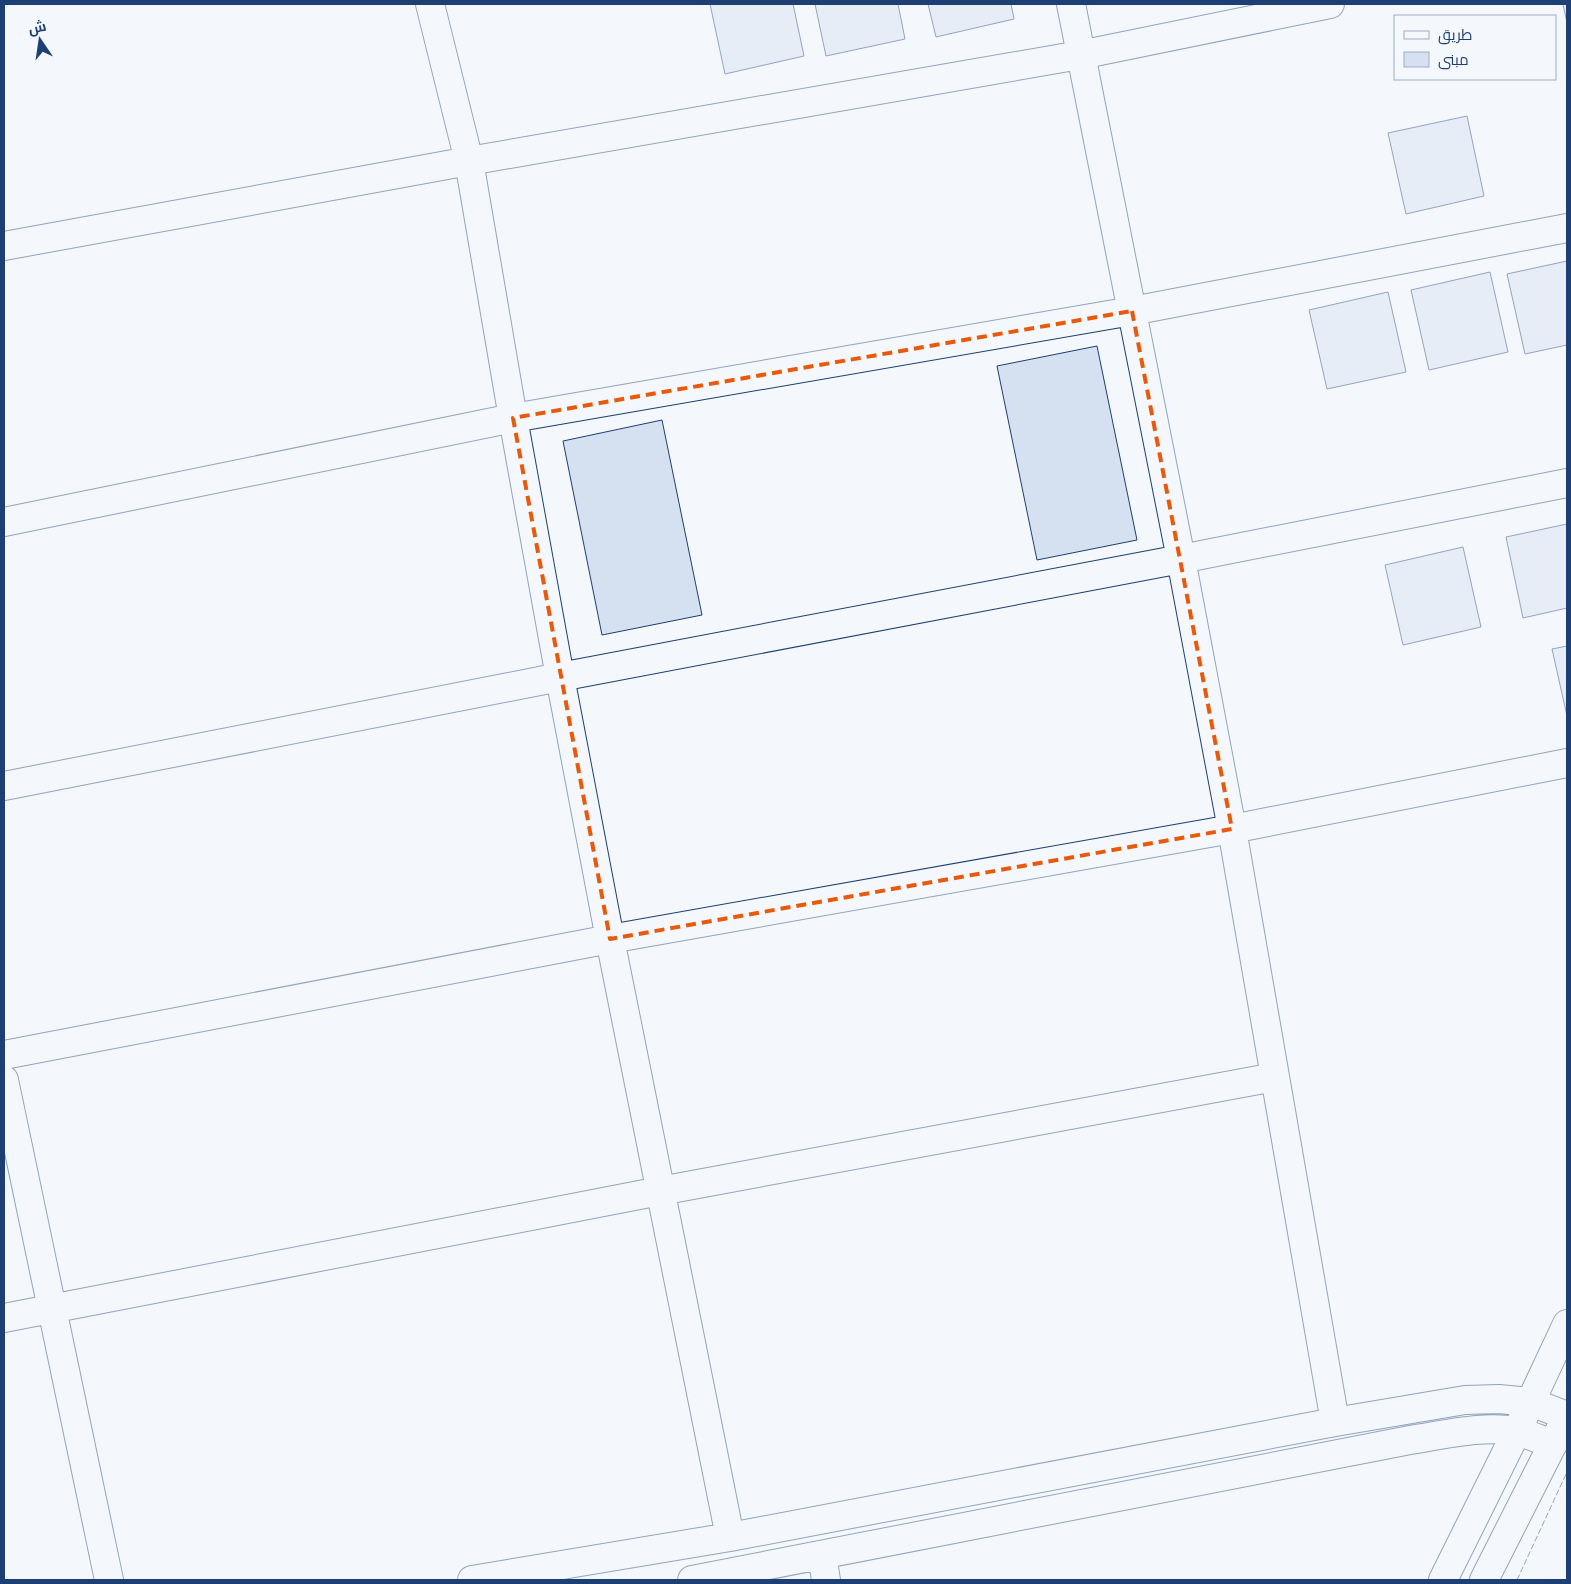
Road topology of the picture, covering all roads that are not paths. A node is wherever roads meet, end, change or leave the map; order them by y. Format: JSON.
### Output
{"nodes":[{"id":1,"x":430,"y":4,"type":"edge"},
{"id":2,"x":1071,"y":4,"type":"edge"},
{"id":3,"x":1330,"y":4,"type":"edge"},
{"id":4,"x":1080,"y":56,"type":"junction"},
{"id":5,"x":469,"y":161,"type":"junction"},
{"id":6,"x":1567,"y":228,"type":"edge"},
{"id":7,"x":4,"y":246,"type":"edge"},
{"id":8,"x":1132,"y":311,"type":"junction"},
{"id":9,"x":513,"y":418,"type":"junction"},
{"id":10,"x":1567,"y":483,"type":"edge"},
{"id":11,"x":4,"y":522,"type":"edge"},
{"id":12,"x":1181,"y":559,"type":"junction"},
{"id":13,"x":560,"y":677,"type":"junction"},
{"id":14,"x":1567,"y":763,"type":"edge"},
{"id":15,"x":4,"y":786,"type":"edge"},
{"id":16,"x":1232,"y":829,"type":"junction"},
{"id":17,"x":610,"y":939,"type":"junction"},
{"id":18,"x":4,"y":1055,"type":"edge"},
{"id":19,"x":1275,"y":1077,"type":"junction"},
{"id":20,"x":4,"y":1080,"type":"edge"},
{"id":21,"x":660,"y":1191,"type":"junction"},
{"id":22,"x":52,"y":1308,"type":"junction"},
{"id":23,"x":4,"y":1318,"type":"edge"},
{"id":24,"x":1567,"y":1324,"type":"edge"},
{"id":25,"x":1530,"y":1402,"type":"junction"},
{"id":26,"x":1567,"y":1416,"type":"edge"},
{"id":27,"x":1335,"y":1422,"type":"junction"},
{"id":28,"x":1517,"y":1431,"type":"junction"},
{"id":29,"x":1553,"y":1444,"type":"junction"},
{"id":30,"x":730,"y":1537,"type":"junction"},
{"id":31,"x":824,"y":1568,"type":"edge"},
{"id":32,"x":109,"y":1580,"type":"edge"},
{"id":33,"x":472,"y":1580,"type":"edge"},
{"id":34,"x":692,"y":1580,"type":"edge"},
{"id":35,"x":1443,"y":1580,"type":"edge"},
{"id":36,"x":1484,"y":1580,"type":"edge"}],
"edges":[{"from":1,"to":5,"type":"street"},
{"from":2,"to":4,"type":"street"},
{"from":3,"to":4,"type":"street"},
{"from":4,"to":5,"type":"street"},
{"from":4,"to":8,"type":"street"},
{"from":5,"to":7,"type":"street"},
{"from":5,"to":9,"type":"street"},
{"from":6,"to":8,"type":"street"},
{"from":8,"to":9,"type":"street"},
{"from":8,"to":12,"type":"street"},
{"from":9,"to":11,"type":"street"},
{"from":9,"to":13,"type":"street"},
{"from":10,"to":12,"type":"street"},
{"from":12,"to":13,"type":"street"},
{"from":12,"to":16,"type":"street"},
{"from":13,"to":15,"type":"street"},
{"from":13,"to":17,"type":"street"},
{"from":14,"to":16,"type":"street"},
{"from":16,"to":17,"type":"street"},
{"from":16,"to":19,"type":"street"},
{"from":17,"to":18,"type":"street"},
{"from":17,"to":21,"type":"street"},
{"from":19,"to":21,"type":"street"},
{"from":19,"to":27,"type":"street"},
{"from":20,"to":22,"type":"street"},
{"from":21,"to":22,"type":"street"},
{"from":21,"to":30,"type":"street"},
{"from":22,"to":23,"type":"street"},
{"from":22,"to":32,"type":"street"},
{"from":24,"to":25,"type":"street"},
{"from":25,"to":26,"type":"street"},
{"from":25,"to":27,"type":"street"},
{"from":25,"to":28,"type":"street"},
{"from":26,"to":29,"type":"street"},
{"from":27,"to":30,"type":"street"},
{"from":28,"to":29,"type":"street"},
{"from":28,"to":31,"type":"street"},
{"from":28,"to":35,"type":"street"},
{"from":29,"to":36,"type":"street"},
{"from":30,"to":33,"type":"street"},
{"from":31,"to":34,"type":"street"}]}
